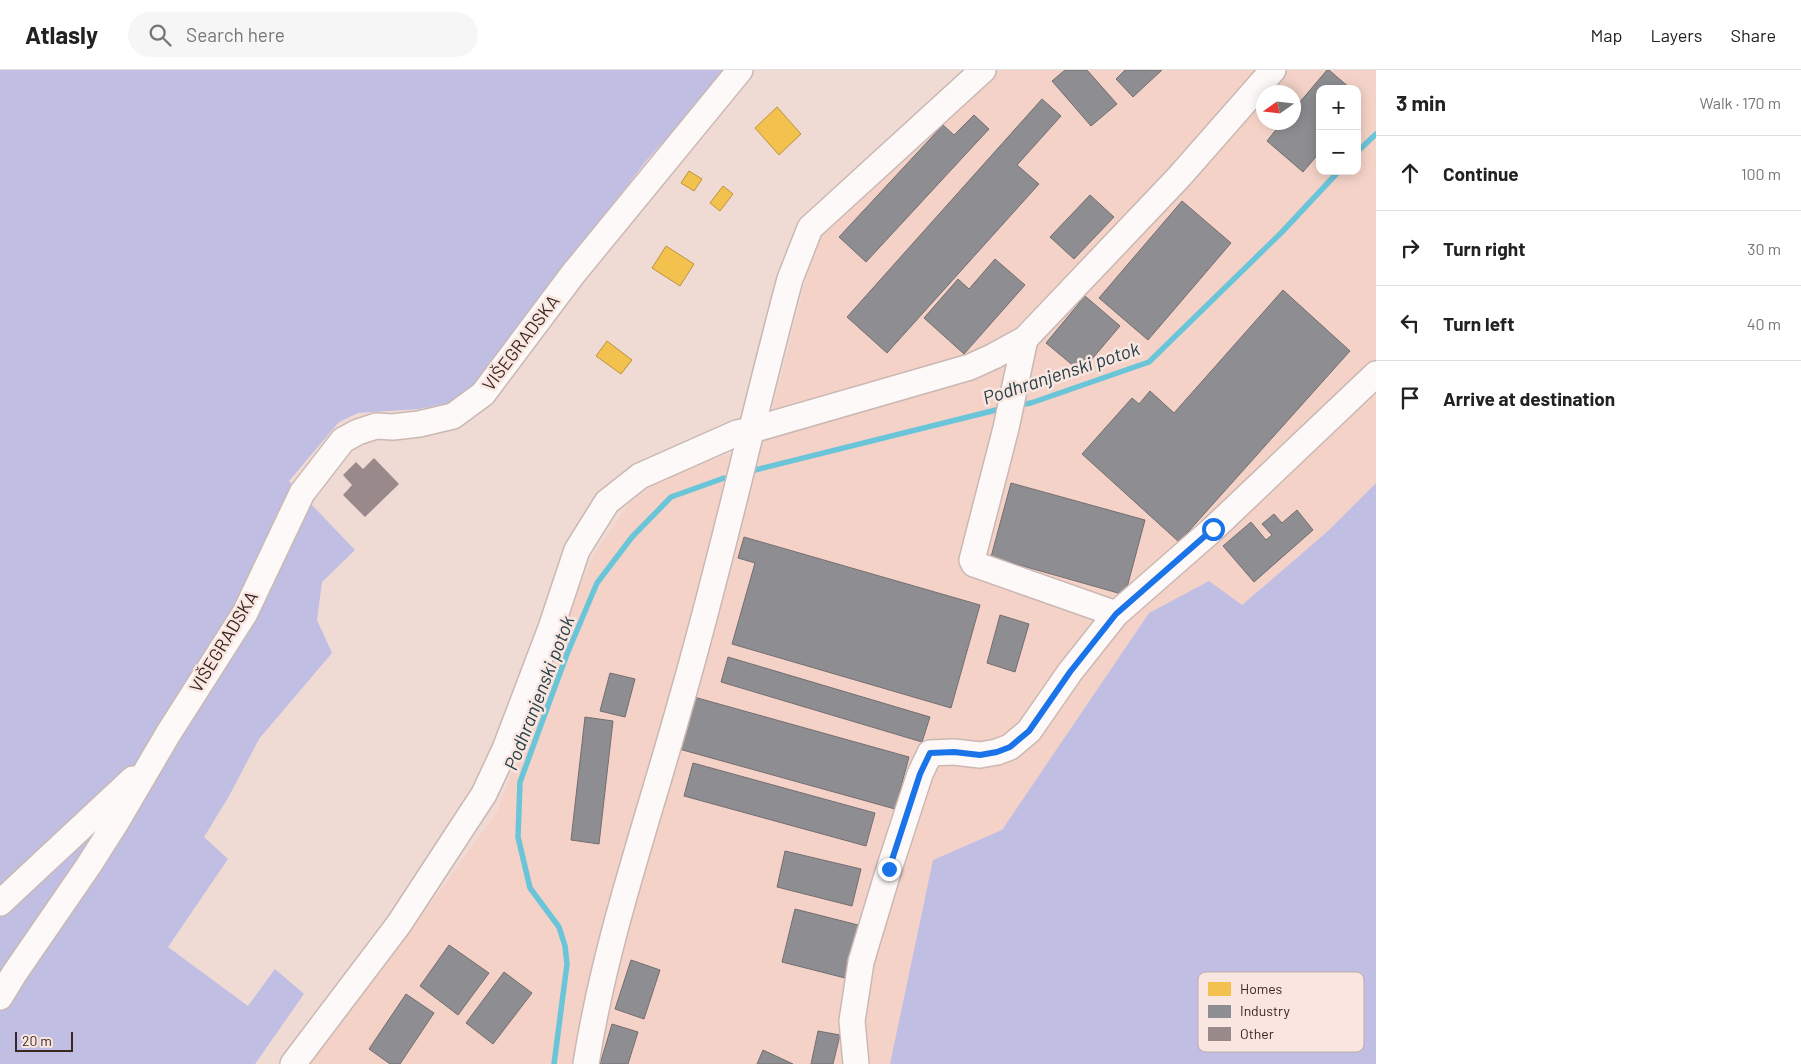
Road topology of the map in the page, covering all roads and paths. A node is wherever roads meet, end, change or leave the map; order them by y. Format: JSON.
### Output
{"nodes":[{"id":1,"x":740,"y":70,"type":"edge"},
{"id":2,"x":983,"y":70,"type":"edge"},
{"id":3,"x":1273,"y":70,"type":"edge"},
{"id":4,"x":1025,"y":339,"type":"junction"},
{"id":5,"x":1376,"y":374,"type":"edge"},
{"id":6,"x":752,"y":430,"type":"junction"},
{"id":7,"x":1116,"y":614,"type":"junction"},
{"id":8,"x":152,"y":762,"type":"junction"},
{"id":9,"x":0,"y":902,"type":"edge"},
{"id":10,"x":0,"y":997,"type":"edge"},
{"id":11,"x":293,"y":1064,"type":"edge"},
{"id":12,"x":586,"y":1064,"type":"edge"},
{"id":13,"x":856,"y":1064,"type":"edge"}],
"edges":[{"from":1,"to":8,"type":"street","name":"VIŠEGRADSKA"},
{"from":2,"to":6,"type":"street"},
{"from":3,"to":4,"type":"street"},
{"from":4,"to":6,"type":"street"},
{"from":4,"to":7,"type":"street"},
{"from":5,"to":7,"type":"street"},
{"from":6,"to":11,"type":"street"},
{"from":6,"to":12,"type":"street"},
{"from":7,"to":13,"type":"street"},
{"from":8,"to":9,"type":"street"},
{"from":8,"to":10,"type":"street"}]}
